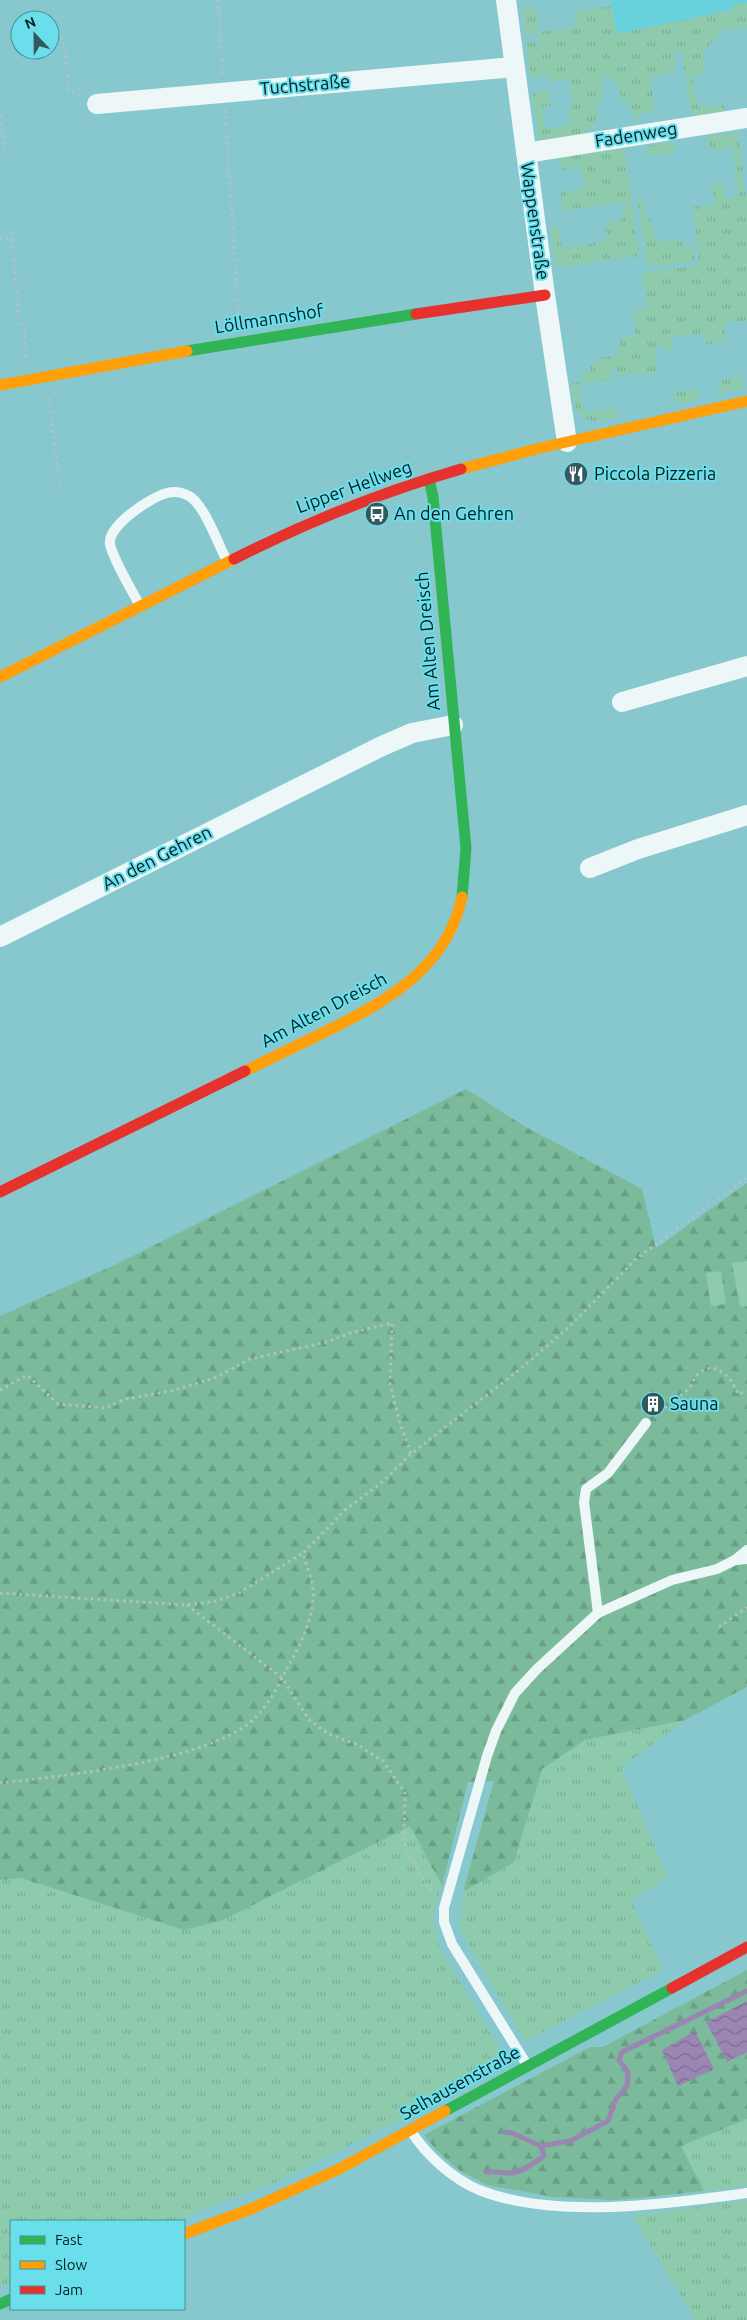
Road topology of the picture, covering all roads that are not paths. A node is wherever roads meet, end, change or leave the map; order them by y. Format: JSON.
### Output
{"nodes":[{"id":1,"x":506,"y":0,"type":"edge"},
{"id":2,"x":514,"y":67,"type":"junction"},
{"id":3,"x":97,"y":104,"type":"road end"},
{"id":4,"x":747,"y":118,"type":"edge"},
{"id":5,"x":526,"y":153,"type":"junction"},
{"id":6,"x":545,"y":295,"type":"junction"},
{"id":7,"x":0,"y":385,"type":"edge"},
{"id":8,"x":747,"y":402,"type":"edge"},
{"id":9,"x":567,"y":442,"type":"junction"},
{"id":10,"x":429,"y":479,"type":"junction"},
{"id":11,"x":227,"y":562,"type":"junction"},
{"id":12,"x":140,"y":606,"type":"junction"},
{"id":13,"x":747,"y":666,"type":"edge"},
{"id":14,"x":0,"y":677,"type":"edge"},
{"id":15,"x":622,"y":702,"type":"dead end"},
{"id":16,"x":453,"y":724,"type":"junction"},
{"id":17,"x":747,"y":814,"type":"edge"},
{"id":18,"x":590,"y":868,"type":"dead end"},
{"id":19,"x":0,"y":937,"type":"edge"},
{"id":20,"x":0,"y":1192,"type":"edge"},
{"id":21,"x":646,"y":1423,"type":"road end"},
{"id":22,"x":747,"y":1550,"type":"edge"},
{"id":23,"x":747,"y":1558,"type":"edge"},
{"id":24,"x":735,"y":1560,"type":"junction"},
{"id":25,"x":598,"y":1613,"type":"junction"},
{"id":26,"x":747,"y":1947,"type":"edge"},
{"id":27,"x":527,"y":2066,"type":"junction"},
{"id":28,"x":410,"y":2130,"type":"junction"},
{"id":29,"x":747,"y":2193,"type":"edge"},
{"id":30,"x":185,"y":2234,"type":"edge"}],
"edges":[{"from":1,"to":2,"type":"street","name":"Wappenstraße"},
{"from":2,"to":3,"type":"street","name":"Tuchstraße"},
{"from":2,"to":5,"type":"street","name":"Wappenstraße"},
{"from":4,"to":5,"type":"street","name":"Fadenweg"},
{"from":5,"to":6,"type":"street","name":"Wappenstraße"},
{"from":6,"to":7,"type":"street","name":"Löllmannshof"},
{"from":6,"to":9,"type":"street","name":"Wappenstraße"},
{"from":8,"to":9,"type":"street","name":"Lipper Hellweg"},
{"from":9,"to":10,"type":"street","name":"Lipper Hellweg"},
{"from":10,"to":11,"type":"street","name":"Lipper Hellweg"},
{"from":10,"to":16,"type":"street","name":"Am Alten Dreisch"},
{"from":11,"to":12,"type":"street","name":"Lipper Hellweg"},
{"from":11,"to":12,"type":"lane"},
{"from":12,"to":14,"type":"street","name":"Lipper Hellweg"},
{"from":13,"to":15,"type":"street"},
{"from":16,"to":19,"type":"street","name":"An den Gehren"},
{"from":16,"to":20,"type":"street","name":"Am Alten Dreisch"},
{"from":17,"to":18,"type":"street"},
{"from":21,"to":25,"type":"lane"},
{"from":22,"to":24,"type":"lane"},
{"from":23,"to":24,"type":"lane"},
{"from":24,"to":25,"type":"lane"},
{"from":25,"to":27,"type":"lane"},
{"from":26,"to":27,"type":"street","name":"Selhausenstraße"},
{"from":27,"to":28,"type":"street","name":"Selhausenstraße"},
{"from":28,"to":29,"type":"lane"},
{"from":28,"to":30,"type":"street","name":"Selhausenstraße"}]}
